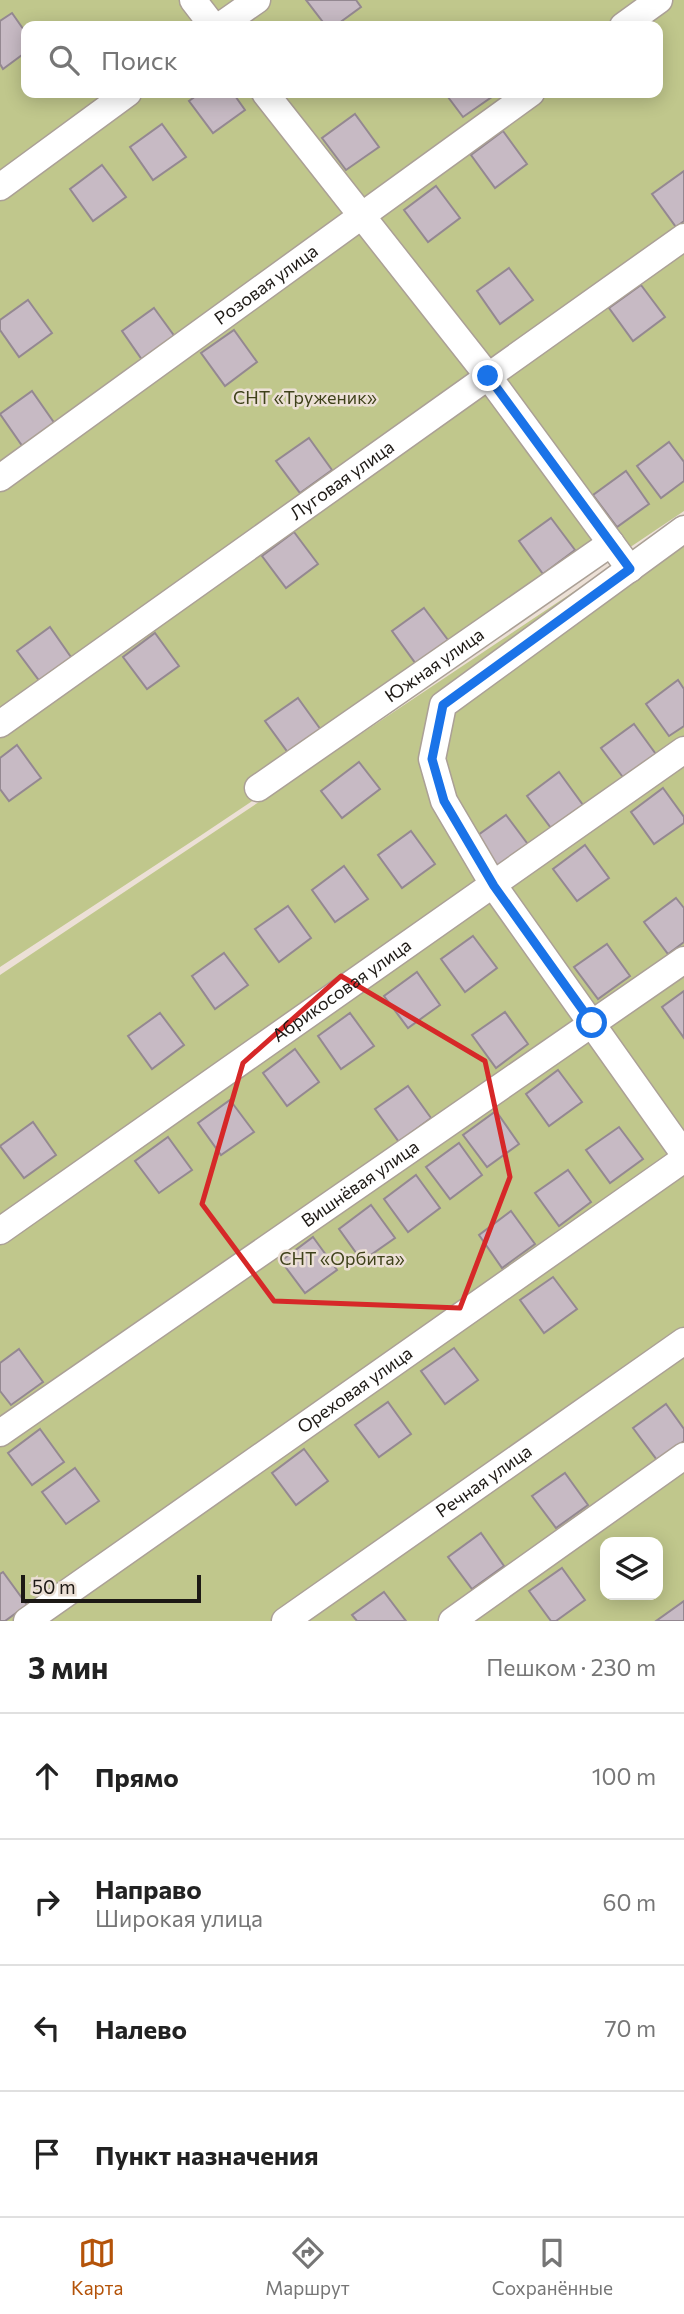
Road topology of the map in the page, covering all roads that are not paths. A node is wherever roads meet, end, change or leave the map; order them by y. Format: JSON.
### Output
{"nodes":[{"id":1,"x":193,"y":0,"type":"edge"},
{"id":2,"x":257,"y":0,"type":"edge"},
{"id":3,"x":659,"y":0,"type":"edge"},
{"id":4,"x":209,"y":21,"type":"edge"},
{"id":5,"x":227,"y":21,"type":"edge"},
{"id":6,"x":630,"y":21,"type":"edge"},
{"id":7,"x":121,"y":98,"type":"edge"},
{"id":8,"x":269,"y":98,"type":"edge"},
{"id":9,"x":524,"y":98,"type":"edge"},
{"id":10,"x":0,"y":187,"type":"edge"},
{"id":11,"x":362,"y":216,"type":"junction"},
{"id":12,"x":684,"y":237,"type":"edge"},
{"id":13,"x":488,"y":376,"type":"junction"},
{"id":14,"x":0,"y":478,"type":"edge"},
{"id":15,"x":684,"y":529,"type":"edge"},
{"id":16,"x":611,"y":543,"type":"junction"},
{"id":17,"x":630,"y":569,"type":"junction"},
{"id":18,"x":0,"y":724,"type":"edge"},
{"id":19,"x":684,"y":751,"type":"edge"},
{"id":20,"x":258,"y":788,"type":"dead end"},
{"id":21,"x":494,"y":886,"type":"junction"},
{"id":22,"x":684,"y":960,"type":"edge"},
{"id":23,"x":592,"y":1023,"type":"junction"},
{"id":24,"x":684,"y":1157,"type":"edge"},
{"id":25,"x":0,"y":1231,"type":"edge"},
{"id":26,"x":684,"y":1341,"type":"edge"},
{"id":27,"x":0,"y":1433,"type":"edge"},
{"id":28,"x":684,"y":1456,"type":"edge"},
{"id":29,"x":27,"y":1621,"type":"edge"},
{"id":30,"x":285,"y":1621,"type":"edge"},
{"id":31,"x":452,"y":1621,"type":"edge"}],
"edges":[{"from":1,"to":4,"type":"street"},
{"from":2,"to":5,"type":"street"},
{"from":3,"to":6,"type":"street"},
{"from":7,"to":10,"type":"street"},
{"from":8,"to":11,"type":"street"},
{"from":9,"to":11,"type":"street","name":"Розовая улица"},
{"from":11,"to":13,"type":"street"},
{"from":11,"to":14,"type":"street","name":"Розовая улица"},
{"from":12,"to":13,"type":"street","name":"Луговая улица"},
{"from":13,"to":16,"type":"street"},
{"from":13,"to":18,"type":"street","name":"Луговая улица"},
{"from":15,"to":17,"type":"street"},
{"from":16,"to":17,"type":"street"},
{"from":16,"to":20,"type":"street","name":"Южная улица"},
{"from":17,"to":21,"type":"street"},
{"from":19,"to":21,"type":"street","name":"Абрикосовая улица"},
{"from":21,"to":23,"type":"street"},
{"from":21,"to":25,"type":"street","name":"Абрикосовая улица"},
{"from":22,"to":23,"type":"street","name":"Вишнёвая улица"},
{"from":23,"to":24,"type":"street"},
{"from":23,"to":27,"type":"street","name":"Вишнёвая улица"},
{"from":24,"to":29,"type":"street","name":"Ореховая улица"},
{"from":26,"to":30,"type":"street","name":"Речная улица"},
{"from":28,"to":31,"type":"street"}]}
